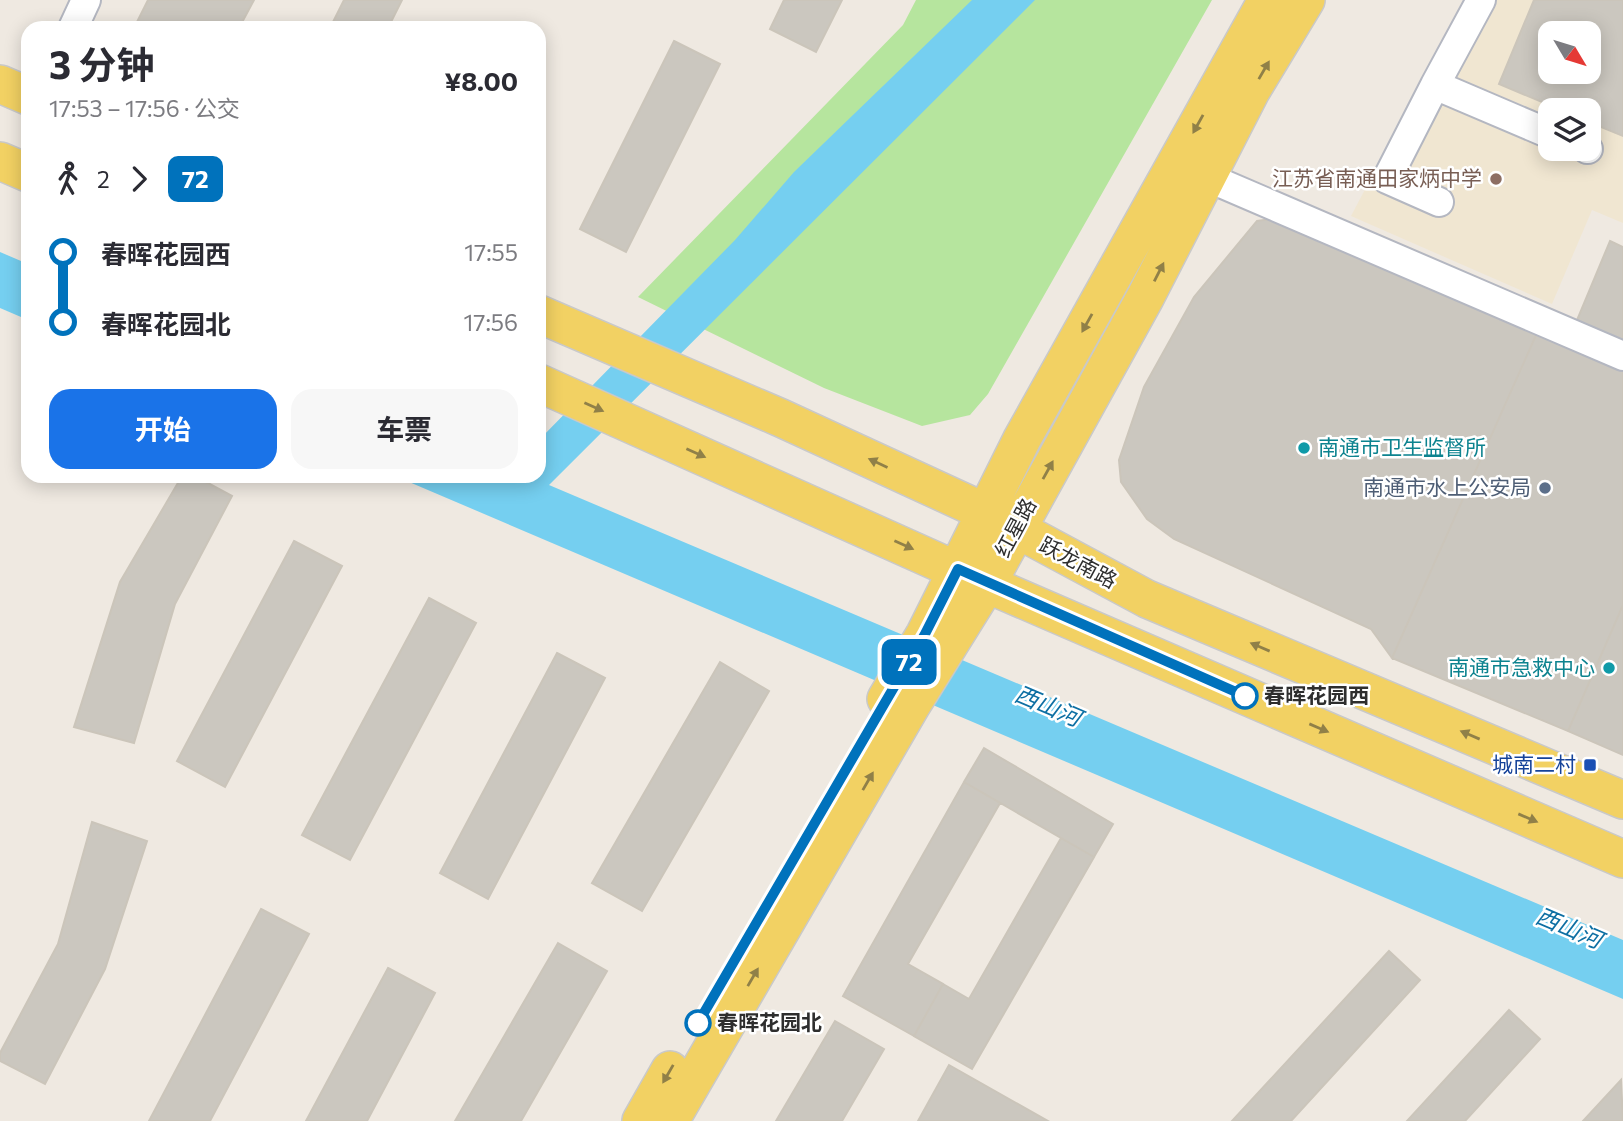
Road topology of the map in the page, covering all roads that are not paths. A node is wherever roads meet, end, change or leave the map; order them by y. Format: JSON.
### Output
{"nodes":[{"id":1,"x":86,"y":0,"type":"edge"},
{"id":2,"x":1267,"y":0,"type":"edge"},
{"id":3,"x":1306,"y":0,"type":"edge"},
{"id":4,"x":1481,"y":0,"type":"edge"},
{"id":5,"x":76,"y":21,"type":"edge"},
{"id":6,"x":0,"y":84,"type":"edge"},
{"id":7,"x":1435,"y":85,"type":"junction"},
{"id":8,"x":21,"y":93,"type":"edge"},
{"id":9,"x":1538,"y":129,"type":"edge"},
{"id":10,"x":0,"y":161,"type":"edge"},
{"id":11,"x":21,"y":170,"type":"edge"},
{"id":12,"x":1192,"y":171,"type":"junction"},
{"id":13,"x":1439,"y":202,"type":"dead end"},
{"id":14,"x":546,"y":317,"type":"edge"},
{"id":15,"x":1623,"y":356,"type":"edge"},
{"id":16,"x":547,"y":387,"type":"edge"},
{"id":17,"x":999,"y":521,"type":"junction"},
{"id":18,"x":972,"y":576,"type":"junction"},
{"id":19,"x":899,"y":702,"type":"junction"},
{"id":20,"x":1623,"y":800,"type":"edge"},
{"id":21,"x":1623,"y":859,"type":"edge"},
{"id":22,"x":641,"y":1121,"type":"edge"},
{"id":23,"x":670,"y":1121,"type":"edge"}],
"edges":[{"from":1,"to":5,"type":"street"},
{"from":2,"to":12,"type":"main road","name":"红星路","one_way":true},
{"from":12,"to":3,"type":"main road","name":"红星路","one_way":true},
{"from":4,"to":7,"type":"street"},
{"from":6,"to":8,"type":"main road"},
{"from":7,"to":9,"type":"street"},
{"from":7,"to":13,"type":"street"},
{"from":10,"to":11,"type":"main road"},
{"from":12,"to":15,"type":"street"},
{"from":12,"to":17,"type":"main road","name":"红星路"},
{"from":17,"to":14,"type":"main road","name":"跃龙南路","one_way":true},
{"from":16,"to":18,"type":"main road","one_way":true},
{"from":17,"to":18,"type":"main road","name":"红星路"},
{"from":20,"to":17,"type":"main road","name":"跃龙南路","one_way":true},
{"from":18,"to":19,"type":"main road","name":"红星路"},
{"from":18,"to":21,"type":"main road","one_way":true},
{"from":19,"to":22,"type":"main road","name":"红星路","one_way":true},
{"from":23,"to":19,"type":"main road","name":"红星路","one_way":true}]}
